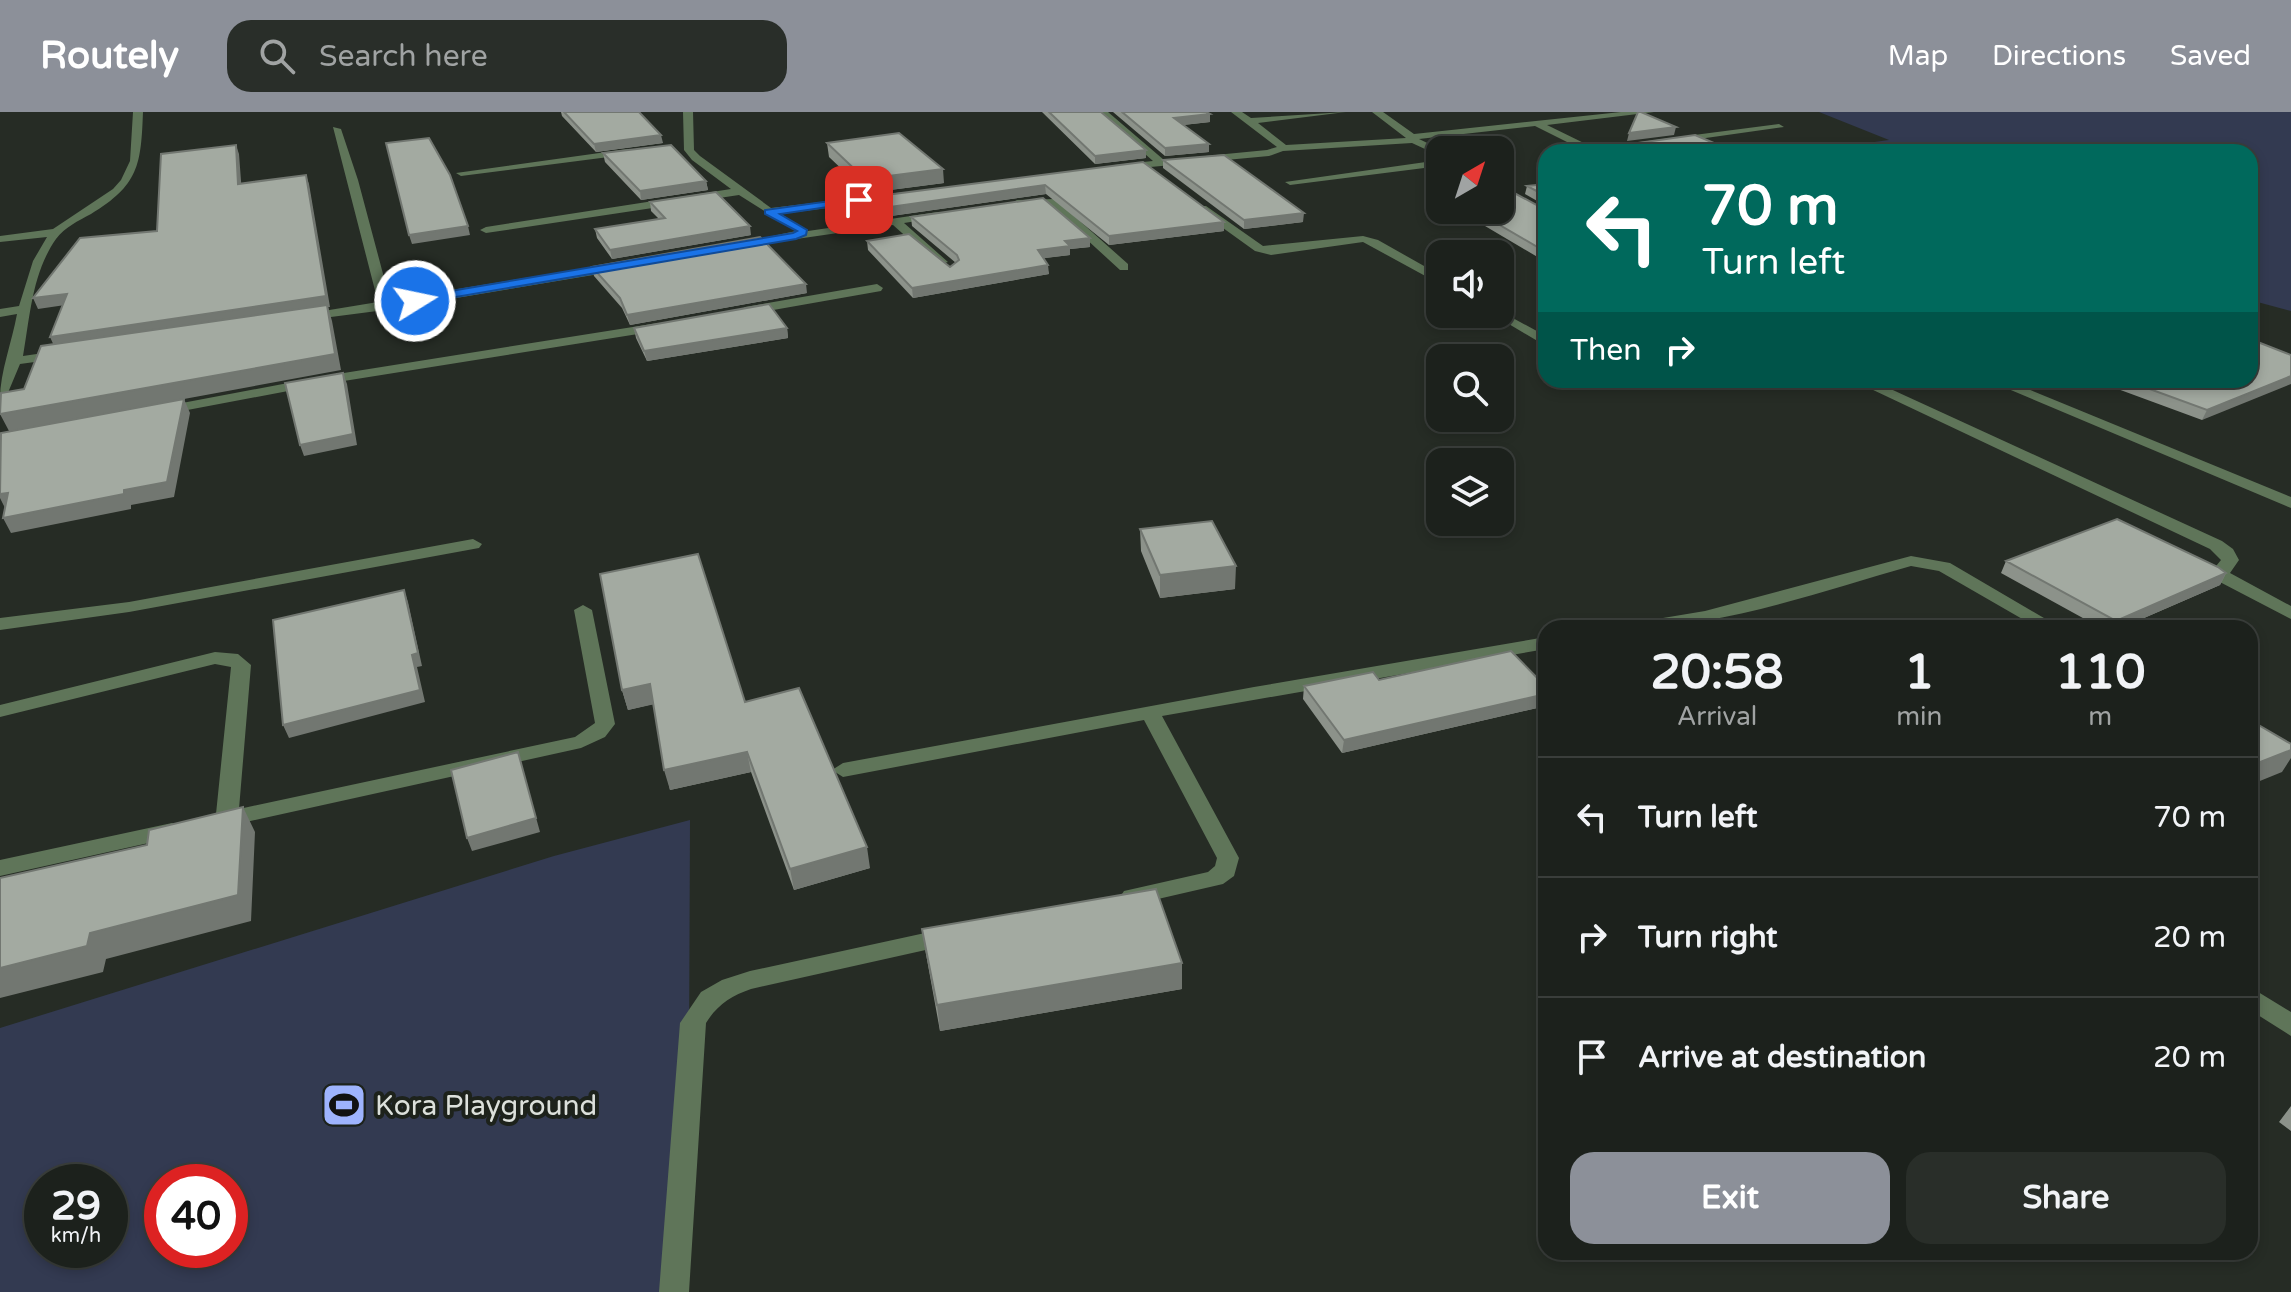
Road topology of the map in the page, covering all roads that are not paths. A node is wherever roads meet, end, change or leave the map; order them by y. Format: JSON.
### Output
{"nodes":[{"id":1,"x":138,"y":112,"type":"edge"},
{"id":2,"x":688,"y":112,"type":"edge"},
{"id":3,"x":1102,"y":112,"type":"edge"},
{"id":4,"x":1236,"y":112,"type":"edge"},
{"id":5,"x":1341,"y":112,"type":"edge"},
{"id":6,"x":1377,"y":112,"type":"edge"},
{"id":7,"x":1649,"y":112,"type":"edge"},
{"id":8,"x":1249,"y":121,"type":"junction"},
{"id":9,"x":1537,"y":124,"type":"junction"},
{"id":10,"x":1779,"y":127,"type":"dead end"},
{"id":11,"x":336,"y":129,"type":"dead end"},
{"id":12,"x":1409,"y":139,"type":"junction"},
{"id":13,"x":1579,"y":144,"type":"edge"},
{"id":14,"x":1648,"y":144,"type":"edge"},
{"id":15,"x":689,"y":145,"type":"junction"},
{"id":16,"x":1426,"y":145,"type":"edge"},
{"id":17,"x":674,"y":146,"type":"edge"},
{"id":18,"x":1282,"y":148,"type":"junction"},
{"id":19,"x":643,"y":150,"type":"edge"},
{"id":20,"x":1426,"y":165,"type":"edge"},
{"id":21,"x":1160,"y":168,"type":"junction"},
{"id":22,"x":1099,"y":170,"type":"edge"},
{"id":23,"x":461,"y":173,"type":"dead end"},
{"id":24,"x":1290,"y":182,"type":"dead end"},
{"id":25,"x":741,"y":191,"type":"junction"},
{"id":26,"x":912,"y":194,"type":"edge"},
{"id":27,"x":1196,"y":203,"type":"edge"},
{"id":28,"x":998,"y":206,"type":"edge"},
{"id":29,"x":769,"y":212,"type":"junction"},
{"id":30,"x":954,"y":213,"type":"edge"},
{"id":31,"x":896,"y":222,"type":"junction"},
{"id":32,"x":486,"y":230,"type":"dead end"},
{"id":33,"x":56,"y":232,"type":"junction"},
{"id":34,"x":796,"y":236,"type":"junction"},
{"id":35,"x":0,"y":239,"type":"edge"},
{"id":36,"x":723,"y":249,"type":"edge"},
{"id":37,"x":633,"y":264,"type":"edge"},
{"id":38,"x":1124,"y":267,"type":"dead end"},
{"id":39,"x":951,"y":269,"type":"edge"},
{"id":40,"x":1426,"y":272,"type":"edge"},
{"id":41,"x":877,"y":288,"type":"dead end"},
{"id":42,"x":385,"y":306,"type":"junction"},
{"id":43,"x":27,"y":309,"type":"junction"},
{"id":44,"x":0,"y":313,"type":"edge"},
{"id":45,"x":724,"y":315,"type":"edge"},
{"id":46,"x":293,"y":319,"type":"edge"},
{"id":47,"x":678,"y":323,"type":"edge"},
{"id":48,"x":1514,"y":323,"type":"edge"},
{"id":49,"x":1538,"y":337,"type":"edge"},
{"id":50,"x":77,"y":352,"type":"edge"},
{"id":51,"x":15,"y":361,"type":"junction"},
{"id":52,"x":1876,"y":388,"type":"edge"},
{"id":53,"x":2014,"y":388,"type":"edge"},
{"id":54,"x":0,"y":395,"type":"edge"},
{"id":55,"x":139,"y":415,"type":"edge"},
{"id":56,"x":2289,"y":501,"type":"edge"},
{"id":57,"x":473,"y":544,"type":"dead end"},
{"id":58,"x":583,"y":610,"type":"dead end"},
{"id":59,"x":2291,"y":613,"type":"edge"},
{"id":60,"x":1682,"y":620,"type":"edge"},
{"id":61,"x":2038,"y":620,"type":"edge"},
{"id":62,"x":0,"y":624,"type":"edge"},
{"id":63,"x":1538,"y":644,"type":"edge"},
{"id":64,"x":0,"y":711,"type":"edge"},
{"id":65,"x":1150,"y":712,"type":"junction"},
{"id":66,"x":843,"y":770,"type":"dead end"},
{"id":67,"x":227,"y":819,"type":"junction"},
{"id":68,"x":0,"y":868,"type":"edge"},
{"id":69,"x":1107,"y":902,"type":"edge"},
{"id":70,"x":967,"y":933,"type":"edge"},
{"id":71,"x":2258,"y":1003,"type":"edge"},
{"id":72,"x":2291,"y":1026,"type":"edge"},
{"id":73,"x":674,"y":1292,"type":"edge"}],
"edges":[{"from":1,"to":33,"type":"street"},
{"from":2,"to":15,"type":"street"},
{"from":3,"to":21,"type":"street"},
{"from":4,"to":8,"type":"street"},
{"from":5,"to":8,"type":"street"},
{"from":6,"to":12,"type":"street"},
{"from":7,"to":9,"type":"street"},
{"from":8,"to":18,"type":"street"},
{"from":9,"to":12,"type":"street"},
{"from":9,"to":13,"type":"street"},
{"from":10,"to":14,"type":"street"},
{"from":11,"to":42,"type":"street"},
{"from":12,"to":16,"type":"street"},
{"from":12,"to":18,"type":"street"},
{"from":15,"to":17,"type":"street"},
{"from":15,"to":25,"type":"street"},
{"from":18,"to":21,"type":"street"},
{"from":19,"to":23,"type":"street"},
{"from":20,"to":24,"type":"street"},
{"from":21,"to":22,"type":"street"},
{"from":25,"to":29,"type":"street"},
{"from":25,"to":32,"type":"street"},
{"from":26,"to":29,"type":"street"},
{"from":27,"to":40,"type":"street"},
{"from":28,"to":38,"type":"street"},
{"from":29,"to":34,"type":"street"},
{"from":30,"to":31,"type":"street"},
{"from":31,"to":34,"type":"street"},
{"from":31,"to":39,"type":"street"},
{"from":33,"to":35,"type":"street"},
{"from":33,"to":43,"type":"street"},
{"from":34,"to":36,"type":"street"},
{"from":37,"to":42,"type":"street"},
{"from":41,"to":45,"type":"street"},
{"from":42,"to":46,"type":"street"},
{"from":43,"to":44,"type":"street"},
{"from":43,"to":51,"type":"street"},
{"from":47,"to":55,"type":"street"},
{"from":48,"to":49,"type":"street"},
{"from":50,"to":51,"type":"street"},
{"from":51,"to":54,"type":"street"},
{"from":52,"to":59,"type":"street"},
{"from":53,"to":56,"type":"street"},
{"from":57,"to":62,"type":"street"},
{"from":58,"to":67,"type":"street"},
{"from":60,"to":61,"type":"street"},
{"from":63,"to":65,"type":"street"},
{"from":64,"to":67,"type":"street"},
{"from":65,"to":66,"type":"street"},
{"from":65,"to":69,"type":"street"},
{"from":67,"to":68,"type":"street"},
{"from":70,"to":73,"type":"street"},
{"from":71,"to":72,"type":"street"}]}
